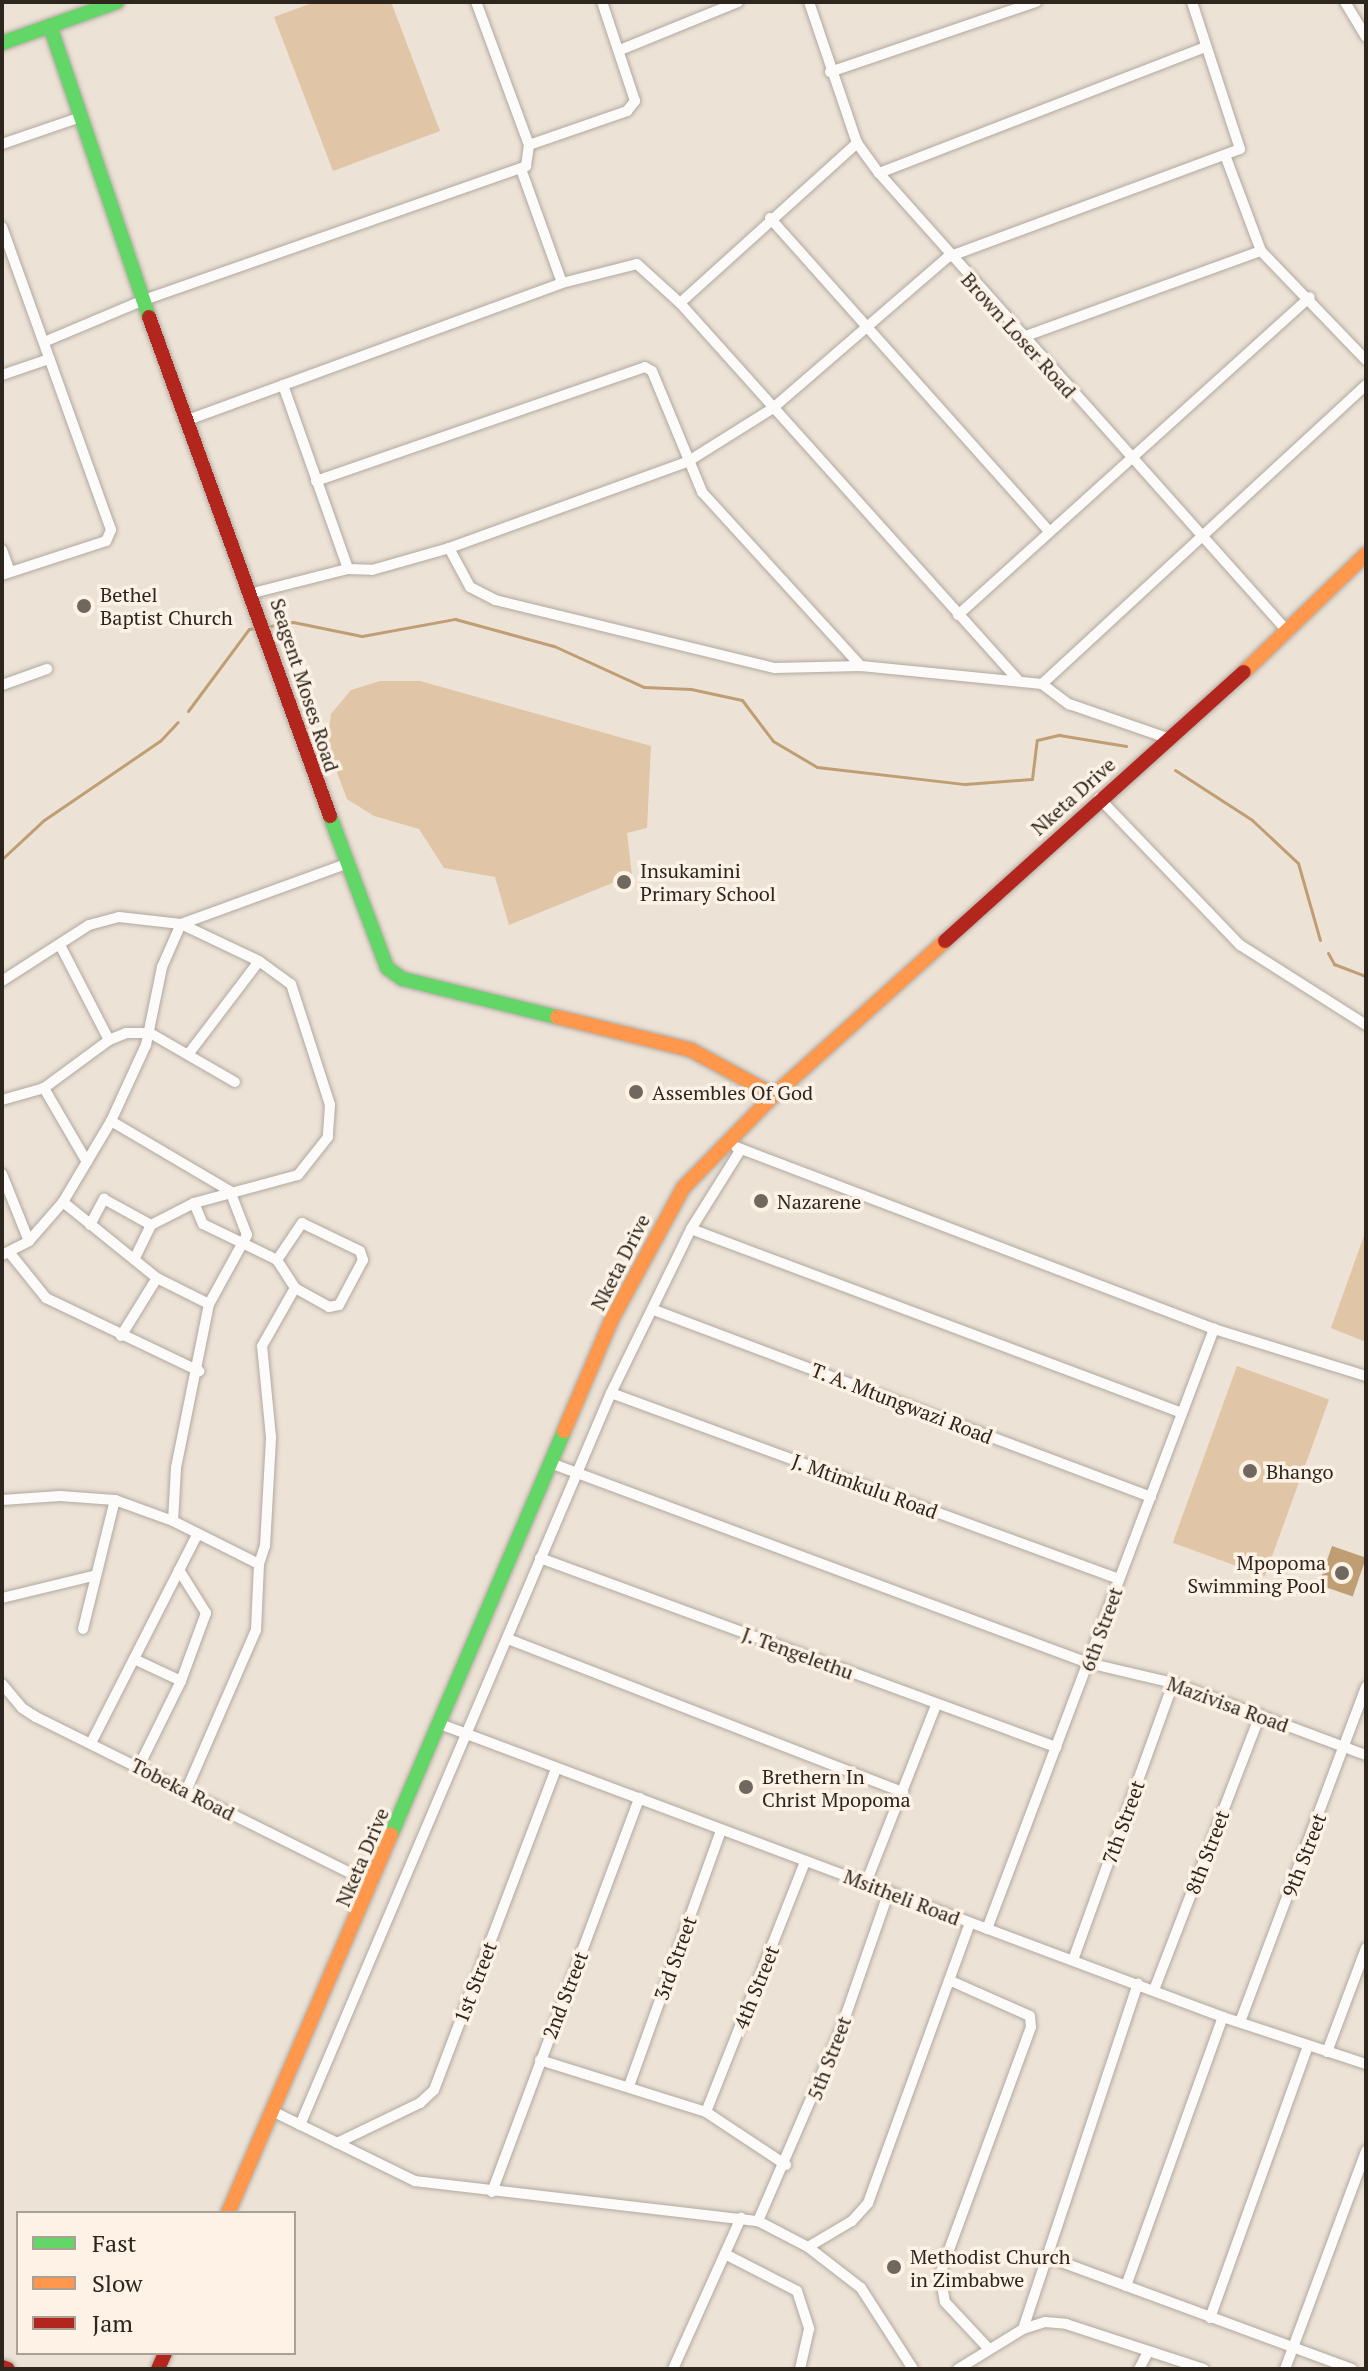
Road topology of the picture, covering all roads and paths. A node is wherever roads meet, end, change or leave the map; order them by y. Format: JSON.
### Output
{"nodes":[{"id":1,"x":117,"y":2,"type":"edge"},
{"id":2,"x":476,"y":2,"type":"edge"},
{"id":3,"x":602,"y":2,"type":"edge"},
{"id":4,"x":738,"y":2,"type":"edge"},
{"id":5,"x":809,"y":2,"type":"edge"},
{"id":6,"x":1036,"y":2,"type":"edge"},
{"id":7,"x":1192,"y":2,"type":"edge"},
{"id":8,"x":1345,"y":2,"type":"edge"},
{"id":9,"x":50,"y":26,"type":"junction"},
{"id":10,"x":1366,"y":37,"type":"edge"},
{"id":11,"x":2,"y":43,"type":"edge"},
{"id":12,"x":1206,"y":47,"type":"junction"},
{"id":13,"x":620,"y":50,"type":"junction"},
{"id":14,"x":830,"y":72,"type":"junction"},
{"id":15,"x":81,"y":117,"type":"junction"},
{"id":16,"x":857,"y":143,"type":"junction"},
{"id":17,"x":2,"y":144,"type":"edge"},
{"id":18,"x":529,"y":145,"type":"junction"},
{"id":19,"x":1225,"y":155,"type":"junction"},
{"id":20,"x":521,"y":169,"type":"junction"},
{"id":21,"x":879,"y":173,"type":"junction"},
{"id":22,"x":770,"y":218,"type":"junction"},
{"id":23,"x":2,"y":227,"type":"edge"},
{"id":24,"x":1261,"y":251,"type":"junction"},
{"id":25,"x":948,"y":257,"type":"junction"},
{"id":26,"x":562,"y":283,"type":"junction"},
{"id":27,"x":1310,"y":297,"type":"junction"},
{"id":28,"x":144,"y":300,"type":"junction"},
{"id":29,"x":680,"y":303,"type":"junction"},
{"id":30,"x":868,"y":323,"type":"junction"},
{"id":31,"x":1023,"y":337,"type":"junction"},
{"id":32,"x":44,"y":342,"type":"junction"},
{"id":33,"x":49,"y":359,"type":"junction"},
{"id":34,"x":1366,"y":360,"type":"edge"},
{"id":35,"x":2,"y":375,"type":"edge"},
{"id":36,"x":283,"y":385,"type":"junction"},
{"id":37,"x":1366,"y":385,"type":"edge"},
{"id":38,"x":773,"y":408,"type":"junction"},
{"id":39,"x":185,"y":421,"type":"junction"},
{"id":40,"x":1131,"y":459,"type":"junction"},
{"id":41,"x":687,"y":462,"type":"junction"},
{"id":42,"x":316,"y":481,"type":"junction"},
{"id":43,"x":1047,"y":529,"type":"junction"},
{"id":44,"x":1202,"y":537,"type":"junction"},
{"id":45,"x":449,"y":548,"type":"junction"},
{"id":46,"x":2,"y":550,"type":"edge"},
{"id":47,"x":1366,"y":554,"type":"edge"},
{"id":48,"x":348,"y":569,"type":"junction"},
{"id":49,"x":6,"y":573,"type":"edge"},
{"id":50,"x":253,"y":593,"type":"junction"},
{"id":51,"x":958,"y":615,"type":"junction"},
{"id":52,"x":1288,"y":632,"type":"junction"},
{"id":53,"x":861,"y":666,"type":"junction"},
{"id":54,"x":47,"y":669,"type":"dead end"},
{"id":55,"x":1018,"y":680,"type":"junction"},
{"id":56,"x":1042,"y":684,"type":"junction"},
{"id":57,"x":2,"y":685,"type":"edge"},
{"id":58,"x":1167,"y":738,"type":"junction"},
{"id":59,"x":1099,"y":798,"type":"junction"},
{"id":60,"x":346,"y":864,"type":"junction"},
{"id":61,"x":181,"y":924,"type":"junction"},
{"id":62,"x":60,"y":945,"type":"junction"},
{"id":63,"x":259,"y":961,"type":"junction"},
{"id":64,"x":2,"y":981,"type":"edge"},
{"id":65,"x":1366,"y":1025,"type":"edge"},
{"id":66,"x":150,"y":1033,"type":"junction"},
{"id":67,"x":109,"y":1040,"type":"junction"},
{"id":68,"x":190,"y":1052,"type":"junction"},
{"id":69,"x":235,"y":1082,"type":"dead end"},
{"id":70,"x":44,"y":1088,"type":"junction"},
{"id":71,"x":774,"y":1095,"type":"junction"},
{"id":72,"x":2,"y":1100,"type":"edge"},
{"id":73,"x":111,"y":1121,"type":"junction"},
{"id":74,"x":725,"y":1142,"type":"junction"},
{"id":75,"x":741,"y":1149,"type":"junction"},
{"id":76,"x":87,"y":1162,"type":"junction"},
{"id":77,"x":2,"y":1174,"type":"edge"},
{"id":78,"x":230,"y":1191,"type":"junction"},
{"id":79,"x":63,"y":1202,"type":"junction"},
{"id":80,"x":194,"y":1203,"type":"junction"},
{"id":81,"x":90,"y":1225,"type":"junction"},
{"id":82,"x":151,"y":1225,"type":"junction"},
{"id":83,"x":691,"y":1229,"type":"junction"},
{"id":84,"x":29,"y":1241,"type":"junction"},
{"id":85,"x":244,"y":1245,"type":"junction"},
{"id":86,"x":5,"y":1254,"type":"edge"},
{"id":87,"x":135,"y":1258,"type":"junction"},
{"id":88,"x":277,"y":1260,"type":"junction"},
{"id":89,"x":157,"y":1278,"type":"junction"},
{"id":90,"x":295,"y":1288,"type":"junction"},
{"id":91,"x":209,"y":1304,"type":"junction"},
{"id":92,"x":654,"y":1310,"type":"junction"},
{"id":93,"x":1214,"y":1329,"type":"junction"},
{"id":94,"x":121,"y":1336,"type":"junction"},
{"id":95,"x":199,"y":1371,"type":"junction"},
{"id":96,"x":1366,"y":1376,"type":"edge"},
{"id":97,"x":611,"y":1393,"type":"junction"},
{"id":98,"x":1182,"y":1413,"type":"junction"},
{"id":99,"x":553,"y":1464,"type":"junction"},
{"id":100,"x":576,"y":1473,"type":"junction"},
{"id":101,"x":1151,"y":1497,"type":"junction"},
{"id":102,"x":2,"y":1500,"type":"edge"},
{"id":103,"x":115,"y":1500,"type":"junction"},
{"id":104,"x":173,"y":1521,"type":"junction"},
{"id":105,"x":197,"y":1535,"type":"junction"},
{"id":106,"x":540,"y":1558,"type":"junction"},
{"id":107,"x":259,"y":1564,"type":"junction"},
{"id":108,"x":179,"y":1570,"type":"junction"},
{"id":109,"x":93,"y":1576,"type":"junction"},
{"id":110,"x":1119,"y":1579,"type":"junction"},
{"id":111,"x":2,"y":1598,"type":"edge"},
{"id":112,"x":83,"y":1629,"type":"dead end"},
{"id":113,"x":508,"y":1639,"type":"junction"},
{"id":114,"x":134,"y":1659,"type":"junction"},
{"id":115,"x":1088,"y":1663,"type":"junction"},
{"id":116,"x":181,"y":1681,"type":"junction"},
{"id":117,"x":1173,"y":1683,"type":"junction"},
{"id":118,"x":2,"y":1684,"type":"edge"},
{"id":119,"x":1366,"y":1687,"type":"edge"},
{"id":120,"x":936,"y":1705,"type":"junction"},
{"id":121,"x":1260,"y":1715,"type":"junction"},
{"id":122,"x":440,"y":1724,"type":"junction"},
{"id":123,"x":467,"y":1736,"type":"junction"},
{"id":124,"x":91,"y":1743,"type":"junction"},
{"id":125,"x":1056,"y":1747,"type":"junction"},
{"id":126,"x":1345,"y":1747,"type":"junction"},
{"id":127,"x":1366,"y":1755,"type":"edge"},
{"id":128,"x":138,"y":1768,"type":"junction"},
{"id":129,"x":556,"y":1769,"type":"junction"},
{"id":130,"x":186,"y":1791,"type":"junction"},
{"id":131,"x":903,"y":1792,"type":"junction"},
{"id":132,"x":639,"y":1798,"type":"junction"},
{"id":133,"x":721,"y":1830,"type":"junction"},
{"id":134,"x":805,"y":1862,"type":"junction"},
{"id":135,"x":866,"y":1883,"type":"junction"},
{"id":136,"x":372,"y":1884,"type":"junction"},
{"id":137,"x":889,"y":1891,"type":"junction"},
{"id":138,"x":970,"y":1923,"type":"junction"},
{"id":139,"x":987,"y":1929,"type":"junction"},
{"id":140,"x":1366,"y":1948,"type":"edge"},
{"id":141,"x":1073,"y":1960,"type":"junction"},
{"id":142,"x":951,"y":1981,"type":"junction"},
{"id":143,"x":1138,"y":1984,"type":"junction"},
{"id":144,"x":1154,"y":1990,"type":"junction"},
{"id":145,"x":1223,"y":2017,"type":"junction"},
{"id":146,"x":1240,"y":2022,"type":"junction"},
{"id":147,"x":1308,"y":2046,"type":"junction"},
{"id":148,"x":1327,"y":2052,"type":"junction"},
{"id":149,"x":540,"y":2060,"type":"junction"},
{"id":150,"x":1366,"y":2064,"type":"edge"},
{"id":151,"x":629,"y":2086,"type":"junction"},
{"id":152,"x":274,"y":2112,"type":"junction"},
{"id":153,"x":706,"y":2112,"type":"junction"},
{"id":154,"x":300,"y":2125,"type":"junction"},
{"id":155,"x":337,"y":2143,"type":"junction"},
{"id":156,"x":1366,"y":2151,"type":"edge"},
{"id":157,"x":786,"y":2165,"type":"junction"},
{"id":158,"x":492,"y":2192,"type":"junction"},
{"id":159,"x":229,"y":2211,"type":"edge"},
{"id":160,"x":741,"y":2218,"type":"junction"},
{"id":161,"x":758,"y":2221,"type":"junction"},
{"id":162,"x":808,"y":2247,"type":"junction"},
{"id":163,"x":725,"y":2254,"type":"junction"},
{"id":164,"x":1045,"y":2256,"type":"junction"},
{"id":165,"x":1126,"y":2286,"type":"junction"},
{"id":166,"x":1210,"y":2318,"type":"junction"},
{"id":167,"x":1023,"y":2329,"type":"junction"},
{"id":168,"x":1292,"y":2348,"type":"junction"},
{"id":169,"x":989,"y":2349,"type":"junction"},
{"id":170,"x":1148,"y":2352,"type":"junction"},
{"id":171,"x":2,"y":2367,"type":"edge"},
{"id":172,"x":8,"y":2369,"type":"edge"},
{"id":173,"x":673,"y":2369,"type":"edge"},
{"id":174,"x":800,"y":2369,"type":"edge"},
{"id":175,"x":913,"y":2369,"type":"edge"},
{"id":176,"x":958,"y":2369,"type":"edge"},
{"id":177,"x":1139,"y":2369,"type":"edge"},
{"id":178,"x":1204,"y":2369,"type":"edge"},
{"id":179,"x":1285,"y":2369,"type":"edge"},
{"id":180,"x":1352,"y":2369,"type":"edge"}],
"edges":[{"from":1,"to":9,"type":"street"},
{"from":2,"to":18,"type":"street"},
{"from":3,"to":13,"type":"street"},
{"from":4,"to":13,"type":"street"},
{"from":5,"to":14,"type":"street","name":"Brown Loser Road"},
{"from":6,"to":14,"type":"street"},
{"from":7,"to":12,"type":"street"},
{"from":8,"to":10,"type":"street"},
{"from":9,"to":11,"type":"street"},
{"from":9,"to":15,"type":"street","name":"Seagent Moses Road"},
{"from":12,"to":19,"type":"street"},
{"from":12,"to":21,"type":"street"},
{"from":13,"to":18,"type":"street"},
{"from":14,"to":16,"type":"street","name":"Brown Loser Road"},
{"from":15,"to":17,"type":"street"},
{"from":15,"to":28,"type":"street","name":"Seagent Moses Road"},
{"from":16,"to":21,"type":"street","name":"Brown Loser Road"},
{"from":16,"to":22,"type":"street"},
{"from":18,"to":20,"type":"street"},
{"from":19,"to":24,"type":"street"},
{"from":19,"to":25,"type":"street"},
{"from":20,"to":26,"type":"street"},
{"from":20,"to":28,"type":"street"},
{"from":21,"to":25,"type":"street","name":"Brown Loser Road"},
{"from":22,"to":29,"type":"street"},
{"from":22,"to":30,"type":"street"},
{"from":23,"to":32,"type":"street"},
{"from":24,"to":27,"type":"street"},
{"from":24,"to":31,"type":"street"},
{"from":25,"to":30,"type":"street"},
{"from":25,"to":31,"type":"street","name":"Brown Loser Road"},
{"from":26,"to":29,"type":"street"},
{"from":26,"to":36,"type":"street"},
{"from":27,"to":34,"type":"street"},
{"from":27,"to":40,"type":"street"},
{"from":28,"to":32,"type":"street"},
{"from":28,"to":39,"type":"street","name":"Seagent Moses Road"},
{"from":29,"to":38,"type":"street"},
{"from":30,"to":38,"type":"street"},
{"from":30,"to":43,"type":"street"},
{"from":31,"to":40,"type":"street","name":"Brown Loser Road"},
{"from":32,"to":33,"type":"street"},
{"from":33,"to":35,"type":"street"},
{"from":33,"to":49,"type":"street"},
{"from":36,"to":39,"type":"street"},
{"from":36,"to":42,"type":"street"},
{"from":37,"to":44,"type":"street"},
{"from":38,"to":41,"type":"street"},
{"from":38,"to":51,"type":"street"},
{"from":39,"to":50,"type":"street","name":"Seagent Moses Road"},
{"from":40,"to":43,"type":"street"},
{"from":40,"to":44,"type":"street","name":"Brown Loser Road"},
{"from":41,"to":42,"type":"street"},
{"from":41,"to":45,"type":"street"},
{"from":41,"to":53,"type":"street"},
{"from":42,"to":48,"type":"street"},
{"from":43,"to":51,"type":"street"},
{"from":44,"to":52,"type":"street","name":"Brown Loser Road"},
{"from":44,"to":56,"type":"street"},
{"from":45,"to":48,"type":"street"},
{"from":45,"to":53,"type":"street"},
{"from":46,"to":49,"type":"street"},
{"from":47,"to":52,"type":"street","name":"Nketa Drive"},
{"from":48,"to":50,"type":"street"},
{"from":50,"to":60,"type":"street","name":"Seagent Moses Road"},
{"from":51,"to":55,"type":"street"},
{"from":52,"to":58,"type":"street","name":"Nketa Drive"},
{"from":53,"to":55,"type":"street"},
{"from":54,"to":57,"type":"street"},
{"from":55,"to":56,"type":"street"},
{"from":56,"to":58,"type":"street"},
{"from":58,"to":59,"type":"street","name":"Nketa Drive"},
{"from":59,"to":65,"type":"street"},
{"from":59,"to":71,"type":"street","name":"Nketa Drive"},
{"from":60,"to":61,"type":"street"},
{"from":60,"to":71,"type":"street","name":"Seagent Moses Road"},
{"from":61,"to":62,"type":"street"},
{"from":61,"to":63,"type":"street"},
{"from":61,"to":66,"type":"street"},
{"from":62,"to":64,"type":"street"},
{"from":62,"to":67,"type":"street"},
{"from":63,"to":68,"type":"street"},
{"from":63,"to":78,"type":"street"},
{"from":66,"to":67,"type":"street"},
{"from":66,"to":68,"type":"street"},
{"from":66,"to":73,"type":"street"},
{"from":67,"to":70,"type":"street"},
{"from":68,"to":69,"type":"street"},
{"from":70,"to":72,"type":"street"},
{"from":70,"to":76,"type":"street"},
{"from":71,"to":74,"type":"street","name":"Nketa Drive"},
{"from":73,"to":76,"type":"street"},
{"from":73,"to":78,"type":"street"},
{"from":74,"to":75,"type":"street"},
{"from":74,"to":99,"type":"street","name":"Nketa Drive"},
{"from":75,"to":83,"type":"street"},
{"from":75,"to":93,"type":"street"},
{"from":76,"to":79,"type":"street"},
{"from":77,"to":84,"type":"street"},
{"from":78,"to":80,"type":"street"},
{"from":78,"to":85,"type":"street"},
{"from":79,"to":81,"type":"street"},
{"from":79,"to":84,"type":"street"},
{"from":80,"to":82,"type":"street"},
{"from":80,"to":85,"type":"street"},
{"from":81,"to":82,"type":"street"},
{"from":81,"to":87,"type":"street"},
{"from":82,"to":87,"type":"street"},
{"from":83,"to":92,"type":"street"},
{"from":83,"to":98,"type":"street"},
{"from":84,"to":86,"type":"street"},
{"from":85,"to":88,"type":"street"},
{"from":85,"to":91,"type":"street"},
{"from":86,"to":94,"type":"street"},
{"from":87,"to":89,"type":"street"},
{"from":88,"to":90,"type":"street"},
{"from":88,"to":90,"type":"street"},
{"from":89,"to":91,"type":"street"},
{"from":89,"to":94,"type":"street"},
{"from":90,"to":107,"type":"street"},
{"from":91,"to":95,"type":"street"},
{"from":92,"to":97,"type":"street"},
{"from":92,"to":101,"type":"street","name":"T. A. Mtungwazi Road"},
{"from":93,"to":96,"type":"street"},
{"from":93,"to":98,"type":"street","name":"6th Street"},
{"from":94,"to":95,"type":"street"},
{"from":95,"to":104,"type":"street"},
{"from":97,"to":100,"type":"street"},
{"from":97,"to":110,"type":"street","name":"J. Mtimkulu Road"},
{"from":98,"to":101,"type":"street","name":"6th Street"},
{"from":99,"to":100,"type":"street","name":"Mazivisa Road"},
{"from":99,"to":122,"type":"street","name":"Nketa Drive"},
{"from":100,"to":106,"type":"street"},
{"from":100,"to":115,"type":"street","name":"Mazivisa Road"},
{"from":101,"to":110,"type":"street","name":"6th Street"},
{"from":102,"to":103,"type":"street"},
{"from":103,"to":104,"type":"street"},
{"from":103,"to":109,"type":"street"},
{"from":104,"to":105,"type":"street"},
{"from":105,"to":107,"type":"street"},
{"from":105,"to":108,"type":"street"},
{"from":106,"to":113,"type":"street"},
{"from":106,"to":120,"type":"street","name":"J. Tengelethu"},
{"from":107,"to":130,"type":"street"},
{"from":108,"to":114,"type":"street"},
{"from":108,"to":116,"type":"street"},
{"from":109,"to":111,"type":"street"},
{"from":109,"to":112,"type":"street"},
{"from":110,"to":115,"type":"street","name":"6th Street"},
{"from":113,"to":123,"type":"street"},
{"from":113,"to":131,"type":"street"},
{"from":114,"to":116,"type":"street"},
{"from":114,"to":124,"type":"street"},
{"from":115,"to":117,"type":"street","name":"Mazivisa Road"},
{"from":115,"to":125,"type":"street","name":"6th Street"},
{"from":116,"to":128,"type":"street"},
{"from":117,"to":121,"type":"street","name":"Mazivisa Road"},
{"from":117,"to":141,"type":"street","name":"7th Street"},
{"from":118,"to":124,"type":"street","name":"Tobeka Road"},
{"from":119,"to":126,"type":"street","name":"9th Street"},
{"from":120,"to":125,"type":"street","name":"J. Tengelethu"},
{"from":120,"to":131,"type":"street"},
{"from":121,"to":126,"type":"street","name":"Mazivisa Road"},
{"from":121,"to":144,"type":"street","name":"8th Street"},
{"from":122,"to":123,"type":"street","name":"Msitheli Road"},
{"from":122,"to":136,"type":"street","name":"Nketa Drive"},
{"from":123,"to":129,"type":"street","name":"Msitheli Road"},
{"from":123,"to":154,"type":"street"},
{"from":124,"to":128,"type":"street","name":"Tobeka Road"},
{"from":125,"to":139,"type":"street","name":"6th Street"},
{"from":126,"to":127,"type":"street","name":"Mazivisa Road"},
{"from":126,"to":146,"type":"street","name":"9th Street"},
{"from":128,"to":130,"type":"street","name":"Tobeka Road"},
{"from":129,"to":132,"type":"street","name":"Msitheli Road"},
{"from":129,"to":155,"type":"street","name":"1st Street"},
{"from":130,"to":136,"type":"street","name":"Tobeka Road"},
{"from":131,"to":135,"type":"street"},
{"from":132,"to":133,"type":"street","name":"Msitheli Road"},
{"from":132,"to":149,"type":"street","name":"2nd Street"},
{"from":133,"to":134,"type":"street","name":"Msitheli Road"},
{"from":133,"to":151,"type":"street","name":"3rd Street"},
{"from":134,"to":135,"type":"street","name":"Msitheli Road"},
{"from":134,"to":153,"type":"street","name":"4th Street"},
{"from":135,"to":137,"type":"street","name":"Msitheli Road"},
{"from":136,"to":152,"type":"street","name":"Nketa Drive"},
{"from":137,"to":138,"type":"street","name":"Msitheli Road"},
{"from":137,"to":157,"type":"street","name":"5th Street"},
{"from":138,"to":139,"type":"street","name":"Msitheli Road"},
{"from":138,"to":142,"type":"street"},
{"from":139,"to":141,"type":"street","name":"Msitheli Road"},
{"from":140,"to":148,"type":"street"},
{"from":141,"to":143,"type":"street","name":"Msitheli Road"},
{"from":142,"to":162,"type":"street"},
{"from":142,"to":169,"type":"street"},
{"from":143,"to":144,"type":"street","name":"Msitheli Road"},
{"from":143,"to":164,"type":"street"},
{"from":144,"to":145,"type":"street","name":"Msitheli Road"},
{"from":145,"to":146,"type":"street","name":"Msitheli Road"},
{"from":145,"to":165,"type":"street"},
{"from":146,"to":147,"type":"street","name":"Msitheli Road"},
{"from":147,"to":148,"type":"street","name":"Msitheli Road"},
{"from":147,"to":166,"type":"street"},
{"from":148,"to":150,"type":"street","name":"Msitheli Road"},
{"from":149,"to":151,"type":"street"},
{"from":149,"to":158,"type":"street","name":"2nd Street"},
{"from":151,"to":153,"type":"street"},
{"from":152,"to":154,"type":"street"},
{"from":152,"to":159,"type":"street","name":"Nketa Drive"},
{"from":153,"to":157,"type":"street"},
{"from":154,"to":155,"type":"street"},
{"from":155,"to":158,"type":"street"},
{"from":156,"to":168,"type":"street"},
{"from":157,"to":161,"type":"street","name":"5th Street"},
{"from":158,"to":160,"type":"street"},
{"from":160,"to":161,"type":"street"},
{"from":160,"to":163,"type":"street"},
{"from":161,"to":162,"type":"street"},
{"from":162,"to":175,"type":"street"},
{"from":163,"to":173,"type":"street"},
{"from":163,"to":174,"type":"street"},
{"from":164,"to":165,"type":"street"},
{"from":164,"to":167,"type":"street"},
{"from":165,"to":166,"type":"street"},
{"from":166,"to":168,"type":"street"},
{"from":167,"to":169,"type":"street"},
{"from":167,"to":170,"type":"street"},
{"from":168,"to":179,"type":"street"},
{"from":168,"to":180,"type":"street"},
{"from":169,"to":176,"type":"street"},
{"from":170,"to":177,"type":"street"},
{"from":170,"to":178,"type":"street"},
{"from":171,"to":172,"type":"street"}]}
